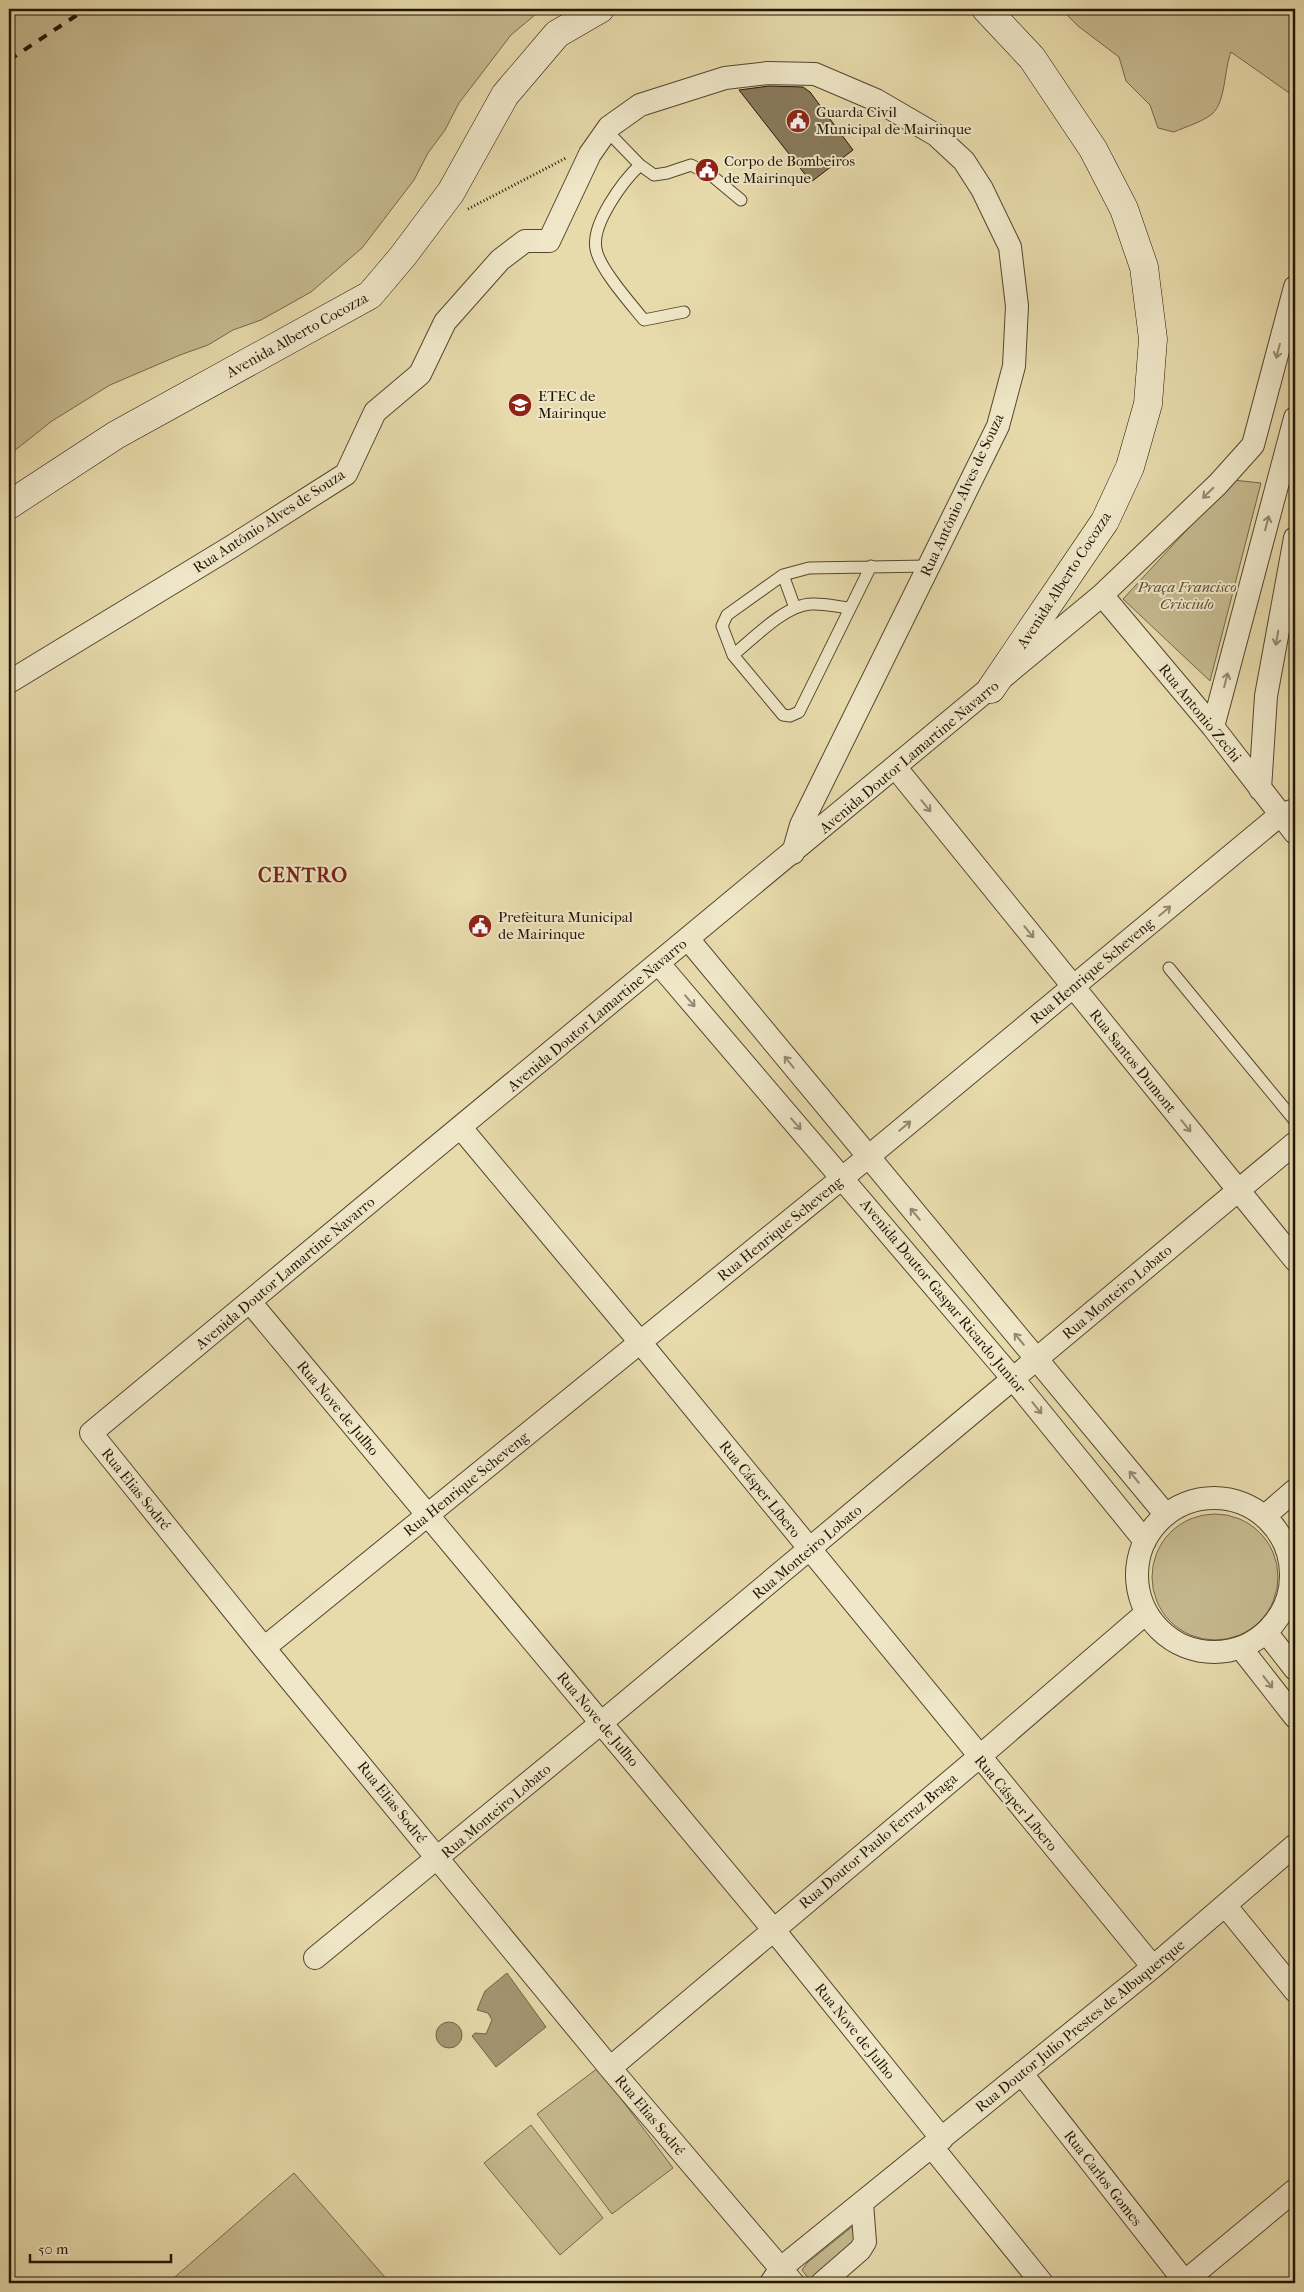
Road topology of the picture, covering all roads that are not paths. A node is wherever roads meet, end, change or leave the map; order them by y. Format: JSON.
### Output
{"nodes":[{"id":1,"x":600,"y":9,"type":"edge"},
{"id":2,"x":986,"y":9,"type":"edge"},
{"id":3,"x":603,"y":135,"type":"junction"},
{"id":4,"x":640,"y":165,"type":"junction"},
{"id":5,"x":741,"y":200,"type":"dead end"},
{"id":6,"x":1295,"y":287,"type":"edge"},
{"id":7,"x":684,"y":312,"type":"dead end"},
{"id":8,"x":1295,"y":418,"type":"edge"},
{"id":9,"x":9,"y":505,"type":"edge"},
{"id":10,"x":1295,"y":538,"type":"edge"},
{"id":11,"x":871,"y":566,"type":"junction"},
{"id":12,"x":928,"y":566,"type":"junction"},
{"id":13,"x":783,"y":575,"type":"junction"},
{"id":14,"x":1102,"y":595,"type":"junction"},
{"id":15,"x":795,"y":608,"type":"junction"},
{"id":16,"x":850,"y":608,"type":"junction"},
{"id":17,"x":733,"y":654,"type":"junction"},
{"id":18,"x":9,"y":682,"type":"edge"},
{"id":19,"x":992,"y":689,"type":"junction"},
{"id":20,"x":1213,"y":727,"type":"junction"},
{"id":21,"x":896,"y":768,"type":"junction"},
{"id":22,"x":1260,"y":789,"type":"junction"},
{"id":23,"x":1288,"y":812,"type":"edge"},
{"id":24,"x":1295,"y":833,"type":"edge"},
{"id":25,"x":793,"y":853,"type":"junction"},
{"id":26,"x":688,"y":939,"type":"junction"},
{"id":27,"x":659,"y":964,"type":"junction"},
{"id":28,"x":1169,"y":968,"type":"dead end"},
{"id":29,"x":1073,"y":987,"type":"junction"},
{"id":30,"x":1295,"y":1121,"type":"edge"},
{"id":31,"x":461,"y":1128,"type":"junction"},
{"id":32,"x":1295,"y":1143,"type":"edge"},
{"id":33,"x":868,"y":1157,"type":"junction"},
{"id":34,"x":842,"y":1178,"type":"junction"},
{"id":35,"x":1238,"y":1190,"type":"junction"},
{"id":36,"x":1295,"y":1260,"type":"edge"},
{"id":37,"x":250,"y":1302,"type":"junction"},
{"id":38,"x":640,"y":1342,"type":"junction"},
{"id":39,"x":1036,"y":1360,"type":"junction"},
{"id":40,"x":1014,"y":1380,"type":"junction"},
{"id":41,"x":91,"y":1433,"type":"joint"},
{"id":42,"x":1295,"y":1490,"type":"edge"},
{"id":43,"x":428,"y":1515,"type":"junction"},
{"id":44,"x":1166,"y":1515,"type":"junction"},
{"id":45,"x":1265,"y":1516,"type":"junction"},
{"id":46,"x":1290,"y":1539,"type":"edge"},
{"id":47,"x":1145,"y":1541,"type":"junction"},
{"id":48,"x":810,"y":1549,"type":"junction"},
{"id":49,"x":1146,"y":1613,"type":"junction"},
{"id":50,"x":1266,"y":1632,"type":"junction"},
{"id":51,"x":264,"y":1648,"type":"junction"},
{"id":52,"x":1241,"y":1648,"type":"junction"},
{"id":53,"x":1295,"y":1669,"type":"edge"},
{"id":54,"x":1295,"y":1717,"type":"edge"},
{"id":55,"x":602,"y":1723,"type":"junction"},
{"id":56,"x":979,"y":1758,"type":"junction"},
{"id":57,"x":1295,"y":1845,"type":"edge"},
{"id":58,"x":438,"y":1858,"type":"junction"},
{"id":59,"x":1225,"y":1904,"type":"junction"},
{"id":60,"x":773,"y":1929,"type":"junction"},
{"id":61,"x":315,"y":1958,"type":"dead end"},
{"id":62,"x":1153,"y":1968,"type":"junction"},
{"id":63,"x":1295,"y":1991,"type":"edge"},
{"id":64,"x":610,"y":2068,"type":"junction"},
{"id":65,"x":1022,"y":2074,"type":"junction"},
{"id":66,"x":937,"y":2143,"type":"junction"},
{"id":67,"x":1295,"y":2190,"type":"edge"},
{"id":68,"x":862,"y":2203,"type":"junction"},
{"id":69,"x":781,"y":2278,"type":"edge"},
{"id":70,"x":822,"y":2283,"type":"edge"},
{"id":71,"x":1042,"y":2283,"type":"edge"},
{"id":72,"x":1184,"y":2283,"type":"edge"}],
"edges":[{"from":1,"to":9,"type":"street","name":"Avenida Alberto Cocozza"},
{"from":2,"to":19,"type":"street","name":"Avenida Alberto Cocozza"},
{"from":3,"to":4,"type":"lane"},
{"from":3,"to":12,"type":"street","name":"Rua Antônio Alves de Souza"},
{"from":3,"to":18,"type":"street","name":"Rua Antônio Alves de Souza"},
{"from":4,"to":5,"type":"lane"},
{"from":4,"to":7,"type":"lane"},
{"from":6,"to":14,"type":"street","name":"Avenida Doutor Lamartine Navarro","one_way":true},
{"from":20,"to":8,"type":"street","one_way":true},
{"from":10,"to":22,"type":"street","one_way":true},
{"from":11,"to":12,"type":"lane"},
{"from":11,"to":13,"type":"lane"},
{"from":11,"to":16,"type":"lane"},
{"from":12,"to":25,"type":"street","name":"Rua Antônio Alves de Souza"},
{"from":13,"to":15,"type":"lane"},
{"from":13,"to":17,"type":"lane"},
{"from":14,"to":19,"type":"street","name":"Avenida Doutor Lamartine Navarro"},
{"from":14,"to":20,"type":"street","name":"Rua Antonio Zechi"},
{"from":15,"to":16,"type":"lane"},
{"from":15,"to":17,"type":"lane"},
{"from":16,"to":17,"type":"lane"},
{"from":19,"to":21,"type":"street","name":"Avenida Doutor Lamartine Navarro"},
{"from":20,"to":22,"type":"street","name":"Rua Antonio Zechi"},
{"from":21,"to":25,"type":"street","name":"Avenida Doutor Lamartine Navarro"},
{"from":21,"to":29,"type":"street","name":"Rua Santos Dumont","one_way":true},
{"from":22,"to":23,"type":"street","name":"Rua Antonio Zechi"},
{"from":23,"to":24,"type":"street","name":"Rua Antonio Zechi"},
{"from":29,"to":23,"type":"street","name":"Rua Henrique Scheveng","one_way":true},
{"from":25,"to":26,"type":"street","name":"Avenida Doutor Lamartine Navarro"},
{"from":26,"to":27,"type":"street","name":"Avenida Doutor Lamartine Navarro"},
{"from":33,"to":26,"type":"street","name":"Avenida Doutor Gaspar Ricardo Junior","one_way":true},
{"from":27,"to":31,"type":"street","name":"Avenida Doutor Lamartine Navarro"},
{"from":27,"to":34,"type":"street","name":"Avenida Doutor Gaspar Ricardo Junior","one_way":true},
{"from":28,"to":30,"type":"lane"},
{"from":33,"to":29,"type":"street","name":"Rua Henrique Scheveng","one_way":true},
{"from":29,"to":35,"type":"street","name":"Rua Santos Dumont","one_way":true},
{"from":31,"to":37,"type":"street","name":"Avenida Doutor Lamartine Navarro"},
{"from":31,"to":38,"type":"street","name":"Rua Cásper Líbero"},
{"from":32,"to":35,"type":"street","name":"Rua Monteiro Lobato"},
{"from":33,"to":34,"type":"street","name":"Rua Henrique Scheveng"},
{"from":39,"to":33,"type":"street","name":"Avenida Doutor Gaspar Ricardo Junior","one_way":true},
{"from":34,"to":38,"type":"street","name":"Rua Henrique Scheveng"},
{"from":34,"to":40,"type":"street","name":"Avenida Doutor Gaspar Ricardo Junior"},
{"from":35,"to":36,"type":"street","name":"Rua Santos Dumont"},
{"from":35,"to":39,"type":"street","name":"Rua Monteiro Lobato"},
{"from":37,"to":41,"type":"street","name":"Avenida Doutor Lamartine Navarro"},
{"from":37,"to":43,"type":"street","name":"Rua Nove de Julho"},
{"from":38,"to":43,"type":"street","name":"Rua Henrique Scheveng"},
{"from":38,"to":48,"type":"street","name":"Rua Cásper Líbero"},
{"from":39,"to":40,"type":"street","name":"Rua Monteiro Lobato"},
{"from":44,"to":39,"type":"street","name":"Avenida Doutor Gaspar Ricardo Junior","one_way":true},
{"from":40,"to":47,"type":"street","name":"Avenida Doutor Gaspar Ricardo Junior","one_way":true},
{"from":40,"to":48,"type":"street","name":"Rua Monteiro Lobato"},
{"from":41,"to":51,"type":"street","name":"Rua Elias Sodré"},
{"from":42,"to":45,"type":"street"},
{"from":43,"to":51,"type":"street","name":"Rua Henrique Scheveng"},
{"from":43,"to":55,"type":"street","name":"Rua Nove de Julho"},
{"from":44,"to":45,"type":"street"},
{"from":44,"to":47,"type":"street"},
{"from":45,"to":46,"type":"street"},
{"from":46,"to":50,"type":"street"},
{"from":47,"to":49,"type":"street"},
{"from":48,"to":55,"type":"street","name":"Rua Monteiro Lobato"},
{"from":48,"to":56,"type":"street","name":"Rua Cásper Líbero"},
{"from":49,"to":52,"type":"street"},
{"from":49,"to":56,"type":"street","name":"Rua Doutor Paulo Ferraz Braga"},
{"from":50,"to":52,"type":"street"},
{"from":50,"to":53,"type":"street"},
{"from":51,"to":58,"type":"street","name":"Rua Elias Sodré"},
{"from":52,"to":54,"type":"street","one_way":true},
{"from":55,"to":58,"type":"street","name":"Rua Monteiro Lobato"},
{"from":55,"to":60,"type":"street","name":"Rua Nove de Julho"},
{"from":56,"to":60,"type":"street","name":"Rua Doutor Paulo Ferraz Braga"},
{"from":56,"to":62,"type":"street","name":"Rua Cásper Líbero"},
{"from":57,"to":59,"type":"street","name":"Rua Doutor Julio Prestes de Albuquerque"},
{"from":58,"to":61,"type":"street","name":"Rua Monteiro Lobato"},
{"from":58,"to":64,"type":"street","name":"Rua Elias Sodré"},
{"from":59,"to":62,"type":"street","name":"Rua Doutor Julio Prestes de Albuquerque"},
{"from":59,"to":63,"type":"street"},
{"from":60,"to":64,"type":"street","name":"Rua Doutor Paulo Ferraz Braga"},
{"from":60,"to":66,"type":"street","name":"Rua Nove de Julho"},
{"from":62,"to":65,"type":"street","name":"Rua Doutor Julio Prestes de Albuquerque"},
{"from":64,"to":69,"type":"street","name":"Rua Elias Sodré"},
{"from":65,"to":66,"type":"street","name":"Rua Doutor Julio Prestes de Albuquerque"},
{"from":65,"to":72,"type":"street","name":"Rua Carlos Gomes"},
{"from":66,"to":68,"type":"street","name":"Rua Doutor Julio Prestes de Albuquerque"},
{"from":66,"to":71,"type":"street","name":"Rua Nove de Julho"},
{"from":67,"to":72,"type":"street"},
{"from":68,"to":69,"type":"street","name":"Rua Doutor Julio Prestes de Albuquerque"},
{"from":68,"to":70,"type":"street"}]}
